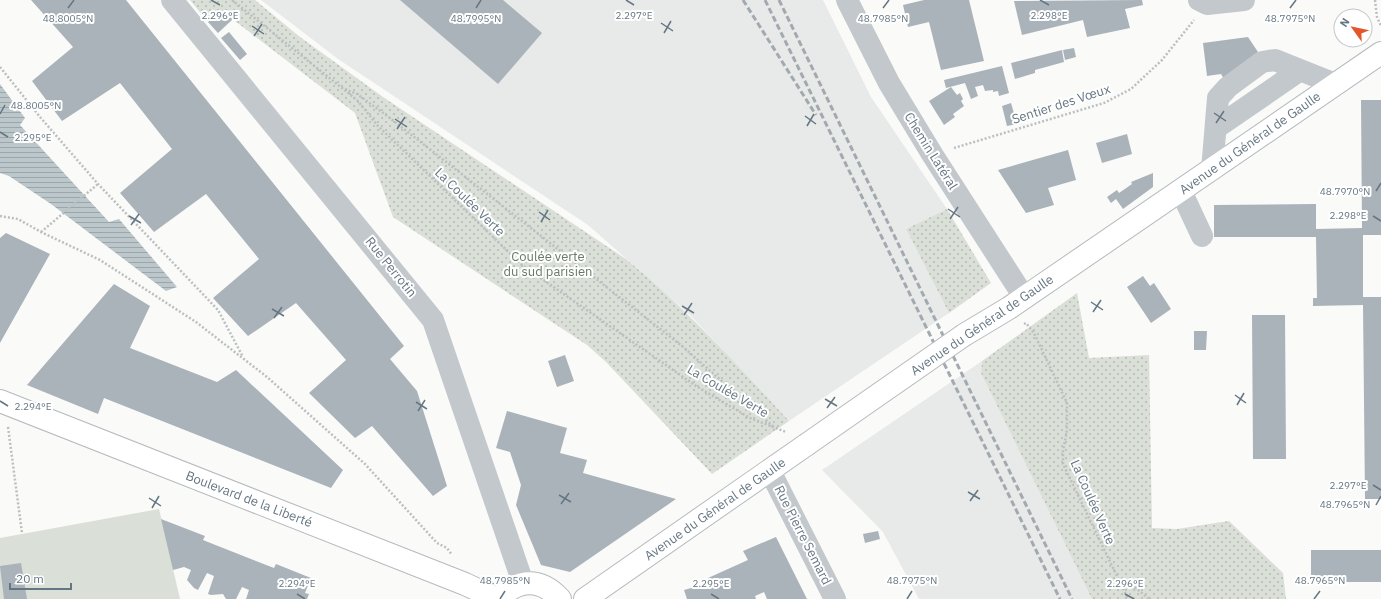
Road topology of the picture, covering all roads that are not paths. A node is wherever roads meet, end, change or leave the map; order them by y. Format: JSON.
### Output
{"nodes":[{"id":1,"x":172,"y":0,"type":"edge"},
{"id":2,"x":847,"y":0,"type":"edge"},
{"id":3,"x":1244,"y":0,"type":"edge"},
{"id":4,"x":1203,"y":2,"type":"edge"},
{"id":5,"x":1381,"y":53,"type":"edge"},
{"id":6,"x":1335,"y":84,"type":"junction"},
{"id":7,"x":1212,"y":170,"type":"junction"},
{"id":8,"x":1181,"y":191,"type":"junction"},
{"id":9,"x":1202,"y":236,"type":"dead end"},
{"id":10,"x":1024,"y":297,"type":"junction"},
{"id":11,"x":3,"y":403,"type":"edge"},
{"id":12,"x":770,"y":471,"type":"junction"},
{"id":13,"x":523,"y":583,"type":"junction"},
{"id":14,"x":498,"y":599,"type":"edge"},
{"id":15,"x":560,"y":599,"type":"edge"},
{"id":16,"x":585,"y":599,"type":"edge"},
{"id":17,"x":835,"y":599,"type":"edge"}],
"edges":[{"from":1,"to":13,"type":"street","name":"Rue Perrotin"},
{"from":2,"to":10,"type":"street","name":"Chemin Latéral"},
{"from":3,"to":4,"type":"street"},
{"from":5,"to":6,"type":"main road","name":"Avenue du Général de Gaulle"},
{"from":6,"to":7,"type":"main road","name":"Avenue du Général de Gaulle"},
{"from":6,"to":7,"type":"street"},
{"from":7,"to":8,"type":"main road","name":"Avenue du Général de Gaulle"},
{"from":8,"to":9,"type":"street"},
{"from":8,"to":10,"type":"main road","name":"Avenue du Général de Gaulle"},
{"from":10,"to":12,"type":"main road","name":"Avenue du Général de Gaulle","bridge":true},
{"from":11,"to":14,"type":"main road","name":"Boulevard de la Liberté"},
{"from":12,"to":16,"type":"main road","name":"Avenue du Général de Gaulle"},
{"from":12,"to":17,"type":"street","name":"Rue Pierre Semard"},
{"from":13,"to":14,"type":"main road"},
{"from":13,"to":15,"type":"main road"}]}
